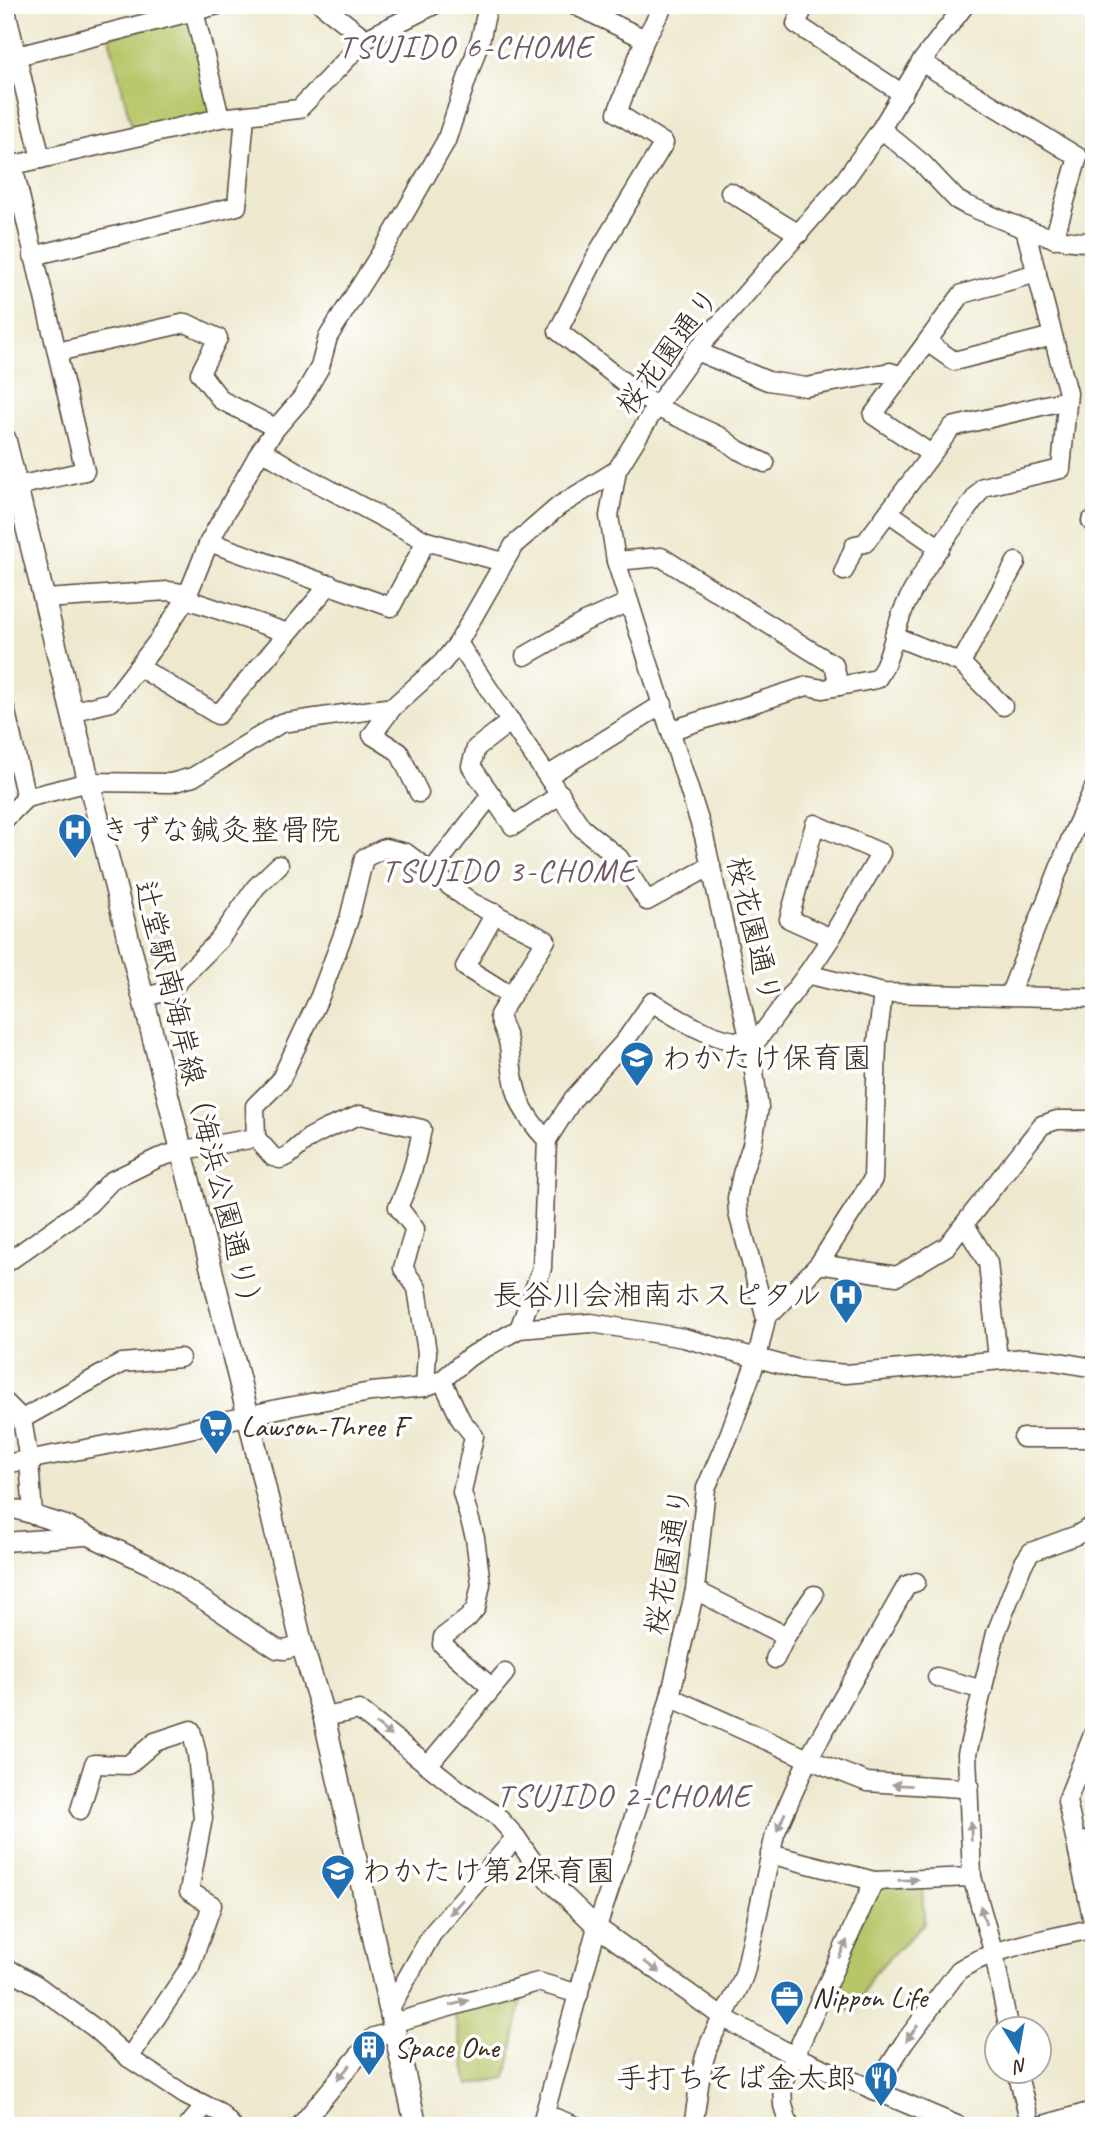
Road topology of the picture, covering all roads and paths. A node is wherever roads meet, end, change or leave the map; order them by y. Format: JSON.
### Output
{"nodes":[{"id":1,"x":218,"y":5,"type":"edge"},
{"id":2,"x":322,"y":5,"type":"edge"},
{"id":3,"x":433,"y":5,"type":"edge"},
{"id":4,"x":488,"y":5,"type":"edge"},
{"id":5,"x":574,"y":5,"type":"edge"},
{"id":6,"x":664,"y":5,"type":"edge"},
{"id":7,"x":806,"y":5,"type":"edge"},
{"id":8,"x":965,"y":5,"type":"edge"},
{"id":9,"x":5,"y":6,"type":"edge"},
{"id":10,"x":194,"y":11,"type":"junction"},
{"id":11,"x":366,"y":39,"type":"junction"},
{"id":12,"x":645,"y":39,"type":"junction"},
{"id":13,"x":17,"y":56,"type":"junction"},
{"id":14,"x":921,"y":62,"type":"junction"},
{"id":15,"x":903,"y":94,"type":"junction"},
{"id":16,"x":245,"y":116,"type":"junction"},
{"id":17,"x":220,"y":118,"type":"junction"},
{"id":18,"x":881,"y":128,"type":"junction"},
{"id":19,"x":41,"y":159,"type":"junction"},
{"id":20,"x":9,"y":166,"type":"edge"},
{"id":21,"x":730,"y":192,"type":"dead end"},
{"id":22,"x":1025,"y":229,"type":"junction"},
{"id":23,"x":799,"y":234,"type":"junction"},
{"id":24,"x":1054,"y":239,"type":"junction"},
{"id":25,"x":1094,"y":242,"type":"edge"},
{"id":26,"x":33,"y":256,"type":"junction"},
{"id":27,"x":1037,"y":273,"type":"junction"},
{"id":28,"x":1053,"y":336,"type":"junction"},
{"id":29,"x":927,"y":342,"type":"junction"},
{"id":30,"x":696,"y":351,"type":"junction"},
{"id":31,"x":57,"y":352,"type":"junction"},
{"id":32,"x":902,"y":376,"type":"junction"},
{"id":33,"x":1067,"y":400,"type":"junction"},
{"id":34,"x":656,"y":407,"type":"junction"},
{"id":35,"x":276,"y":428,"type":"junction"},
{"id":36,"x":5,"y":439,"type":"edge"},
{"id":37,"x":261,"y":450,"type":"junction"},
{"id":38,"x":932,"y":454,"type":"junction"},
{"id":39,"x":765,"y":463,"type":"dead end"},
{"id":40,"x":617,"y":470,"type":"junction"},
{"id":41,"x":17,"y":486,"type":"junction"},
{"id":42,"x":888,"y":512,"type":"junction"},
{"id":43,"x":426,"y":541,"type":"junction"},
{"id":44,"x":209,"y":542,"type":"junction"},
{"id":45,"x":940,"y":548,"type":"junction"},
{"id":46,"x":616,"y":561,"type":"junction"},
{"id":47,"x":503,"y":562,"type":"junction"},
{"id":48,"x":1016,"y":562,"type":"dead end"},
{"id":49,"x":844,"y":571,"type":"dead end"},
{"id":50,"x":330,"y":584,"type":"junction"},
{"id":51,"x":187,"y":596,"type":"junction"},
{"id":52,"x":45,"y":599,"type":"junction"},
{"id":53,"x":629,"y":602,"type":"junction"},
{"id":54,"x":288,"y":634,"type":"junction"},
{"id":55,"x":894,"y":636,"type":"junction"},
{"id":56,"x":458,"y":643,"type":"junction"},
{"id":57,"x":525,"y":656,"type":"dead end"},
{"id":58,"x":961,"y":663,"type":"junction"},
{"id":59,"x":139,"y":667,"type":"junction"},
{"id":60,"x":839,"y":686,"type":"junction"},
{"id":61,"x":663,"y":704,"type":"junction"},
{"id":62,"x":1003,"y":706,"type":"dead end"},
{"id":63,"x":393,"y":707,"type":"junction"},
{"id":64,"x":71,"y":709,"type":"junction"},
{"id":65,"x":6,"y":717,"type":"edge"},
{"id":66,"x":511,"y":721,"type":"junction"},
{"id":67,"x":672,"y":730,"type":"junction"},
{"id":68,"x":549,"y":775,"type":"junction"},
{"id":69,"x":89,"y":782,"type":"junction"},
{"id":70,"x":1094,"y":788,"type":"edge"},
{"id":71,"x":419,"y":793,"type":"dead end"},
{"id":72,"x":491,"y":794,"type":"junction"},
{"id":73,"x":561,"y":794,"type":"junction"},
{"id":74,"x":26,"y":798,"type":"junction"},
{"id":75,"x":5,"y":819,"type":"edge"},
{"id":76,"x":279,"y":865,"type":"dead end"},
{"id":77,"x":711,"y":866,"type":"junction"},
{"id":78,"x":431,"y":872,"type":"junction"},
{"id":79,"x":495,"y":913,"type":"junction"},
{"id":80,"x":831,"y":937,"type":"junction"},
{"id":81,"x":807,"y":974,"type":"junction"},
{"id":82,"x":883,"y":993,"type":"junction"},
{"id":83,"x":511,"y":996,"type":"junction"},
{"id":84,"x":1009,"y":996,"type":"junction"},
{"id":85,"x":144,"y":997,"type":"junction"},
{"id":86,"x":1094,"y":998,"type":"edge"},
{"id":87,"x":750,"y":1042,"type":"junction"},
{"id":88,"x":1094,"y":1120,"type":"edge"},
{"id":89,"x":256,"y":1138,"type":"junction"},
{"id":90,"x":547,"y":1140,"type":"junction"},
{"id":91,"x":183,"y":1150,"type":"junction"},
{"id":92,"x":965,"y":1225,"type":"junction"},
{"id":93,"x":5,"y":1264,"type":"edge"},
{"id":94,"x":819,"y":1264,"type":"junction"},
{"id":95,"x":766,"y":1312,"type":"junction"},
{"id":96,"x":519,"y":1329,"type":"junction"},
{"id":97,"x":180,"y":1358,"type":"dead end"},
{"id":98,"x":757,"y":1358,"type":"junction"},
{"id":99,"x":998,"y":1359,"type":"junction"},
{"id":100,"x":1094,"y":1368,"type":"edge"},
{"id":101,"x":434,"y":1384,"type":"junction"},
{"id":102,"x":5,"y":1402,"type":"edge"},
{"id":103,"x":248,"y":1415,"type":"junction"},
{"id":104,"x":22,"y":1419,"type":"junction"},
{"id":105,"x":1023,"y":1438,"type":"dead end"},
{"id":106,"x":1094,"y":1438,"type":"edge"},
{"id":107,"x":29,"y":1461,"type":"junction"},
{"id":108,"x":5,"y":1464,"type":"edge"},
{"id":109,"x":5,"y":1506,"type":"edge"},
{"id":110,"x":33,"y":1515,"type":"junction"},
{"id":111,"x":1094,"y":1525,"type":"edge"},
{"id":112,"x":276,"y":1529,"type":"junction"},
{"id":113,"x":86,"y":1536,"type":"junction"},
{"id":114,"x":5,"y":1542,"type":"edge"},
{"id":115,"x":916,"y":1582,"type":"dead end"},
{"id":116,"x":695,"y":1590,"type":"junction"},
{"id":117,"x":814,"y":1595,"type":"dead end"},
{"id":118,"x":786,"y":1636,"type":"junction"},
{"id":119,"x":302,"y":1645,"type":"junction"},
{"id":120,"x":775,"y":1659,"type":"dead end"},
{"id":121,"x":505,"y":1673,"type":"dead end"},
{"id":122,"x":937,"y":1677,"type":"dead end"},
{"id":123,"x":492,"y":1688,"type":"junction"},
{"id":124,"x":983,"y":1690,"type":"junction"},
{"id":125,"x":317,"y":1692,"type":"junction"},
{"id":126,"x":670,"y":1698,"type":"junction"},
{"id":127,"x":324,"y":1717,"type":"junction"},
{"id":128,"x":1094,"y":1732,"type":"edge"},
{"id":129,"x":808,"y":1759,"type":"junction"},
{"id":130,"x":429,"y":1764,"type":"junction"},
{"id":131,"x":969,"y":1785,"type":"junction"},
{"id":132,"x":80,"y":1810,"type":"dead end"},
{"id":133,"x":516,"y":1837,"type":"junction"},
{"id":134,"x":1085,"y":1841,"type":"edge"},
{"id":135,"x":770,"y":1854,"type":"junction"},
{"id":136,"x":972,"y":1877,"type":"junction"},
{"id":137,"x":874,"y":1881,"type":"junction"},
{"id":138,"x":597,"y":1927,"type":"junction"},
{"id":139,"x":1094,"y":1927,"type":"edge"},
{"id":140,"x":994,"y":1954,"type":"junction"},
{"id":141,"x":5,"y":1967,"type":"edge"},
{"id":142,"x":579,"y":1994,"type":"junction"},
{"id":143,"x":1006,"y":2016,"type":"edge"},
{"id":144,"x":722,"y":2017,"type":"junction"},
{"id":145,"x":393,"y":2021,"type":"junction"},
{"id":146,"x":794,"y":2056,"type":"junction"},
{"id":147,"x":130,"y":2058,"type":"junction"},
{"id":148,"x":1021,"y":2086,"type":"edge"},
{"id":149,"x":874,"y":2091,"type":"junction"},
{"id":150,"x":205,"y":2106,"type":"junction"},
{"id":151,"x":1094,"y":2112,"type":"edge"},
{"id":152,"x":543,"y":2120,"type":"edge"},
{"id":153,"x":188,"y":2126,"type":"edge"},
{"id":154,"x":232,"y":2126,"type":"edge"},
{"id":155,"x":300,"y":2126,"type":"edge"},
{"id":156,"x":416,"y":2126,"type":"edge"},
{"id":157,"x":576,"y":2126,"type":"edge"},
{"id":158,"x":693,"y":2126,"type":"edge"},
{"id":159,"x":789,"y":2126,"type":"edge"},
{"id":160,"x":959,"y":2126,"type":"edge"},
{"id":161,"x":1031,"y":2126,"type":"edge"},
{"id":162,"x":1045,"y":2126,"type":"edge"}],
"edges":[{"from":1,"to":10,"type":"street"},
{"from":2,"to":11,"type":"street"},
{"from":3,"to":11,"type":"street"},
{"from":4,"to":35,"type":"street"},
{"from":5,"to":12,"type":"street"},
{"from":6,"to":12,"type":"street"},
{"from":7,"to":15,"type":"street"},
{"from":8,"to":14,"type":"street","name":"桜花園通り"},
{"from":9,"to":13,"type":"street"},
{"from":10,"to":13,"type":"street"},
{"from":10,"to":17,"type":"street"},
{"from":11,"to":16,"type":"street"},
{"from":12,"to":34,"type":"street"},
{"from":13,"to":19,"type":"street"},
{"from":14,"to":15,"type":"street","name":"桜花園通り"},
{"from":14,"to":24,"type":"street"},
{"from":15,"to":18,"type":"street","name":"桜花園通り"},
{"from":16,"to":17,"type":"street"},
{"from":16,"to":26,"type":"street"},
{"from":17,"to":19,"type":"street"},
{"from":18,"to":22,"type":"street"},
{"from":18,"to":23,"type":"street","name":"桜花園通り"},
{"from":19,"to":20,"type":"street"},
{"from":20,"to":26,"type":"street"},
{"from":21,"to":23,"type":"street"},
{"from":22,"to":24,"type":"street"},
{"from":22,"to":27,"type":"street"},
{"from":23,"to":30,"type":"street","name":"桜花園通り"},
{"from":24,"to":25,"type":"street"},
{"from":26,"to":31,"type":"street"},
{"from":27,"to":28,"type":"street"},
{"from":27,"to":29,"type":"street"},
{"from":28,"to":29,"type":"street"},
{"from":28,"to":33,"type":"street"},
{"from":29,"to":32,"type":"street"},
{"from":30,"to":32,"type":"street"},
{"from":30,"to":34,"type":"street","name":"桜花園通り"},
{"from":31,"to":35,"type":"street"},
{"from":31,"to":41,"type":"street"},
{"from":32,"to":38,"type":"street"},
{"from":33,"to":38,"type":"street"},
{"from":33,"to":45,"type":"street"},
{"from":34,"to":39,"type":"street"},
{"from":34,"to":40,"type":"street","name":"桜花園通り"},
{"from":35,"to":37,"type":"street"},
{"from":36,"to":41,"type":"street","name":"辻堂駅南海岸線（海浜公園通り）"},
{"from":37,"to":43,"type":"street"},
{"from":37,"to":44,"type":"street"},
{"from":38,"to":42,"type":"street"},
{"from":40,"to":46,"type":"street","name":"桜花園通り"},
{"from":40,"to":47,"type":"street"},
{"from":41,"to":52,"type":"street","name":"辻堂駅南海岸線（海浜公園通り）"},
{"from":42,"to":45,"type":"street"},
{"from":42,"to":49,"type":"street"},
{"from":43,"to":47,"type":"street"},
{"from":43,"to":50,"type":"street"},
{"from":44,"to":50,"type":"street"},
{"from":44,"to":51,"type":"street"},
{"from":45,"to":55,"type":"street"},
{"from":46,"to":53,"type":"street","name":"桜花園通り"},
{"from":46,"to":60,"type":"street"},
{"from":47,"to":56,"type":"street"},
{"from":48,"to":58,"type":"street"},
{"from":50,"to":54,"type":"street"},
{"from":51,"to":52,"type":"street"},
{"from":51,"to":54,"type":"street"},
{"from":51,"to":59,"type":"street"},
{"from":52,"to":64,"type":"street","name":"辻堂駅南海岸線（海浜公園通り）"},
{"from":53,"to":57,"type":"street"},
{"from":53,"to":61,"type":"street","name":"桜花園通り"},
{"from":54,"to":59,"type":"street"},
{"from":55,"to":58,"type":"street"},
{"from":55,"to":60,"type":"street"},
{"from":56,"to":63,"type":"street"},
{"from":56,"to":66,"type":"street"},
{"from":58,"to":62,"type":"street"},
{"from":59,"to":64,"type":"street"},
{"from":60,"to":67,"type":"street"},
{"from":61,"to":67,"type":"street","name":"桜花園通り"},
{"from":61,"to":68,"type":"street"},
{"from":63,"to":69,"type":"street"},
{"from":63,"to":71,"type":"street"},
{"from":64,"to":69,"type":"street","name":"辻堂駅南海岸線（海浜公園通り）"},
{"from":65,"to":74,"type":"street"},
{"from":66,"to":68,"type":"street"},
{"from":66,"to":72,"type":"street"},
{"from":67,"to":77,"type":"street","name":"桜花園通り"},
{"from":68,"to":73,"type":"street"},
{"from":69,"to":74,"type":"street"},
{"from":69,"to":85,"type":"street","name":"辻堂駅南海岸線（海浜公園通り）"},
{"from":70,"to":84,"type":"street"},
{"from":72,"to":73,"type":"street"},
{"from":72,"to":78,"type":"street"},
{"from":73,"to":77,"type":"street"},
{"from":74,"to":75,"type":"street"},
{"from":76,"to":85,"type":"street"},
{"from":77,"to":87,"type":"street","name":"桜花園通り"},
{"from":78,"to":79,"type":"street"},
{"from":78,"to":89,"type":"street"},
{"from":79,"to":83,"type":"street"},
{"from":79,"to":83,"type":"street"},
{"from":80,"to":80,"type":"street"},
{"from":80,"to":81,"type":"street"},
{"from":81,"to":82,"type":"street"},
{"from":81,"to":87,"type":"street"},
{"from":82,"to":84,"type":"street"},
{"from":82,"to":94,"type":"street"},
{"from":83,"to":90,"type":"street"},
{"from":84,"to":86,"type":"street"},
{"from":85,"to":91,"type":"street","name":"辻堂駅南海岸線（海浜公園通り）"},
{"from":87,"to":90,"type":"street"},
{"from":87,"to":95,"type":"street","name":"桜花園通り"},
{"from":88,"to":92,"type":"street"},
{"from":89,"to":91,"type":"street"},
{"from":89,"to":101,"type":"street"},
{"from":90,"to":96,"type":"street"},
{"from":91,"to":93,"type":"street"},
{"from":91,"to":103,"type":"street","name":"辻堂駅南海岸線（海浜公園通り）"},
{"from":92,"to":94,"type":"street"},
{"from":92,"to":99,"type":"street"},
{"from":94,"to":95,"type":"street"},
{"from":95,"to":98,"type":"street","name":"桜花園通り"},
{"from":96,"to":98,"type":"street"},
{"from":96,"to":101,"type":"street"},
{"from":97,"to":104,"type":"street"},
{"from":98,"to":99,"type":"street"},
{"from":98,"to":116,"type":"street","name":"桜花園通り"},
{"from":99,"to":100,"type":"street"},
{"from":101,"to":103,"type":"street"},
{"from":101,"to":123,"type":"street"},
{"from":102,"to":104,"type":"street"},
{"from":103,"to":107,"type":"street"},
{"from":103,"to":112,"type":"street","name":"辻堂駅南海岸線（海浜公園通り）"},
{"from":104,"to":107,"type":"street"},
{"from":105,"to":106,"type":"street"},
{"from":107,"to":108,"type":"street"},
{"from":107,"to":110,"type":"street"},
{"from":109,"to":110,"type":"street"},
{"from":110,"to":113,"type":"street"},
{"from":111,"to":124,"type":"street"},
{"from":112,"to":119,"type":"street","name":"辻堂駅南海岸線（海浜公園通り）"},
{"from":112,"to":125,"type":"street","name":"辻堂駅南海岸線（海浜公園通り）"},
{"from":113,"to":114,"type":"street"},
{"from":113,"to":119,"type":"street"},
{"from":115,"to":129,"type":"street"},
{"from":116,"to":118,"type":"street"},
{"from":116,"to":126,"type":"street","name":"桜花園通り"},
{"from":117,"to":118,"type":"street"},
{"from":118,"to":120,"type":"street"},
{"from":119,"to":125,"type":"street","name":"辻堂駅南海岸線（海浜公園通り）"},
{"from":121,"to":123,"type":"street"},
{"from":122,"to":124,"type":"street"},
{"from":123,"to":130,"type":"street"},
{"from":124,"to":131,"type":"street"},
{"from":125,"to":127,"type":"street","name":"辻堂駅南海岸線（海浜公園通り）"},
{"from":126,"to":129,"type":"street"},
{"from":126,"to":138,"type":"street","name":"桜花園通り"},
{"from":127,"to":130,"type":"street","one_way":true},
{"from":127,"to":145,"type":"street","name":"辻堂駅南海岸線（海浜公園通り）"},
{"from":128,"to":134,"type":"street"},
{"from":131,"to":129,"type":"street","one_way":true},
{"from":129,"to":135,"type":"street","one_way":true},
{"from":130,"to":133,"type":"street"},
{"from":136,"to":131,"type":"street","one_way":true},
{"from":132,"to":147,"type":"street"},
{"from":133,"to":138,"type":"street"},
{"from":133,"to":145,"type":"street","one_way":true},
{"from":134,"to":139,"type":"street"},
{"from":135,"to":137,"type":"street"},
{"from":135,"to":144,"type":"street"},
{"from":137,"to":136,"type":"street","one_way":true},
{"from":140,"to":136,"type":"street","one_way":true},
{"from":146,"to":137,"type":"street","one_way":true},
{"from":138,"to":142,"type":"street","name":"桜花園通り"},
{"from":138,"to":144,"type":"street","one_way":true},
{"from":139,"to":140,"type":"street"},
{"from":140,"to":143,"type":"street"},
{"from":140,"to":149,"type":"street","one_way":true},
{"from":141,"to":147,"type":"street"},
{"from":145,"to":142,"type":"street","one_way":true},
{"from":142,"to":152,"type":"street","name":"桜花園通り"},
{"from":144,"to":146,"type":"street"},
{"from":144,"to":158,"type":"street"},
{"from":145,"to":155,"type":"street","one_way":true},
{"from":145,"to":156,"type":"street","name":"辻堂駅南海岸線（海浜公園通り）"},
{"from":146,"to":149,"type":"street"},
{"from":146,"to":159,"type":"street"},
{"from":147,"to":150,"type":"street"},
{"from":148,"to":161,"type":"street"},
{"from":149,"to":160,"type":"street"},
{"from":150,"to":153,"type":"street"},
{"from":150,"to":154,"type":"street"},
{"from":151,"to":162,"type":"street"},
{"from":152,"to":157,"type":"street"}]}
